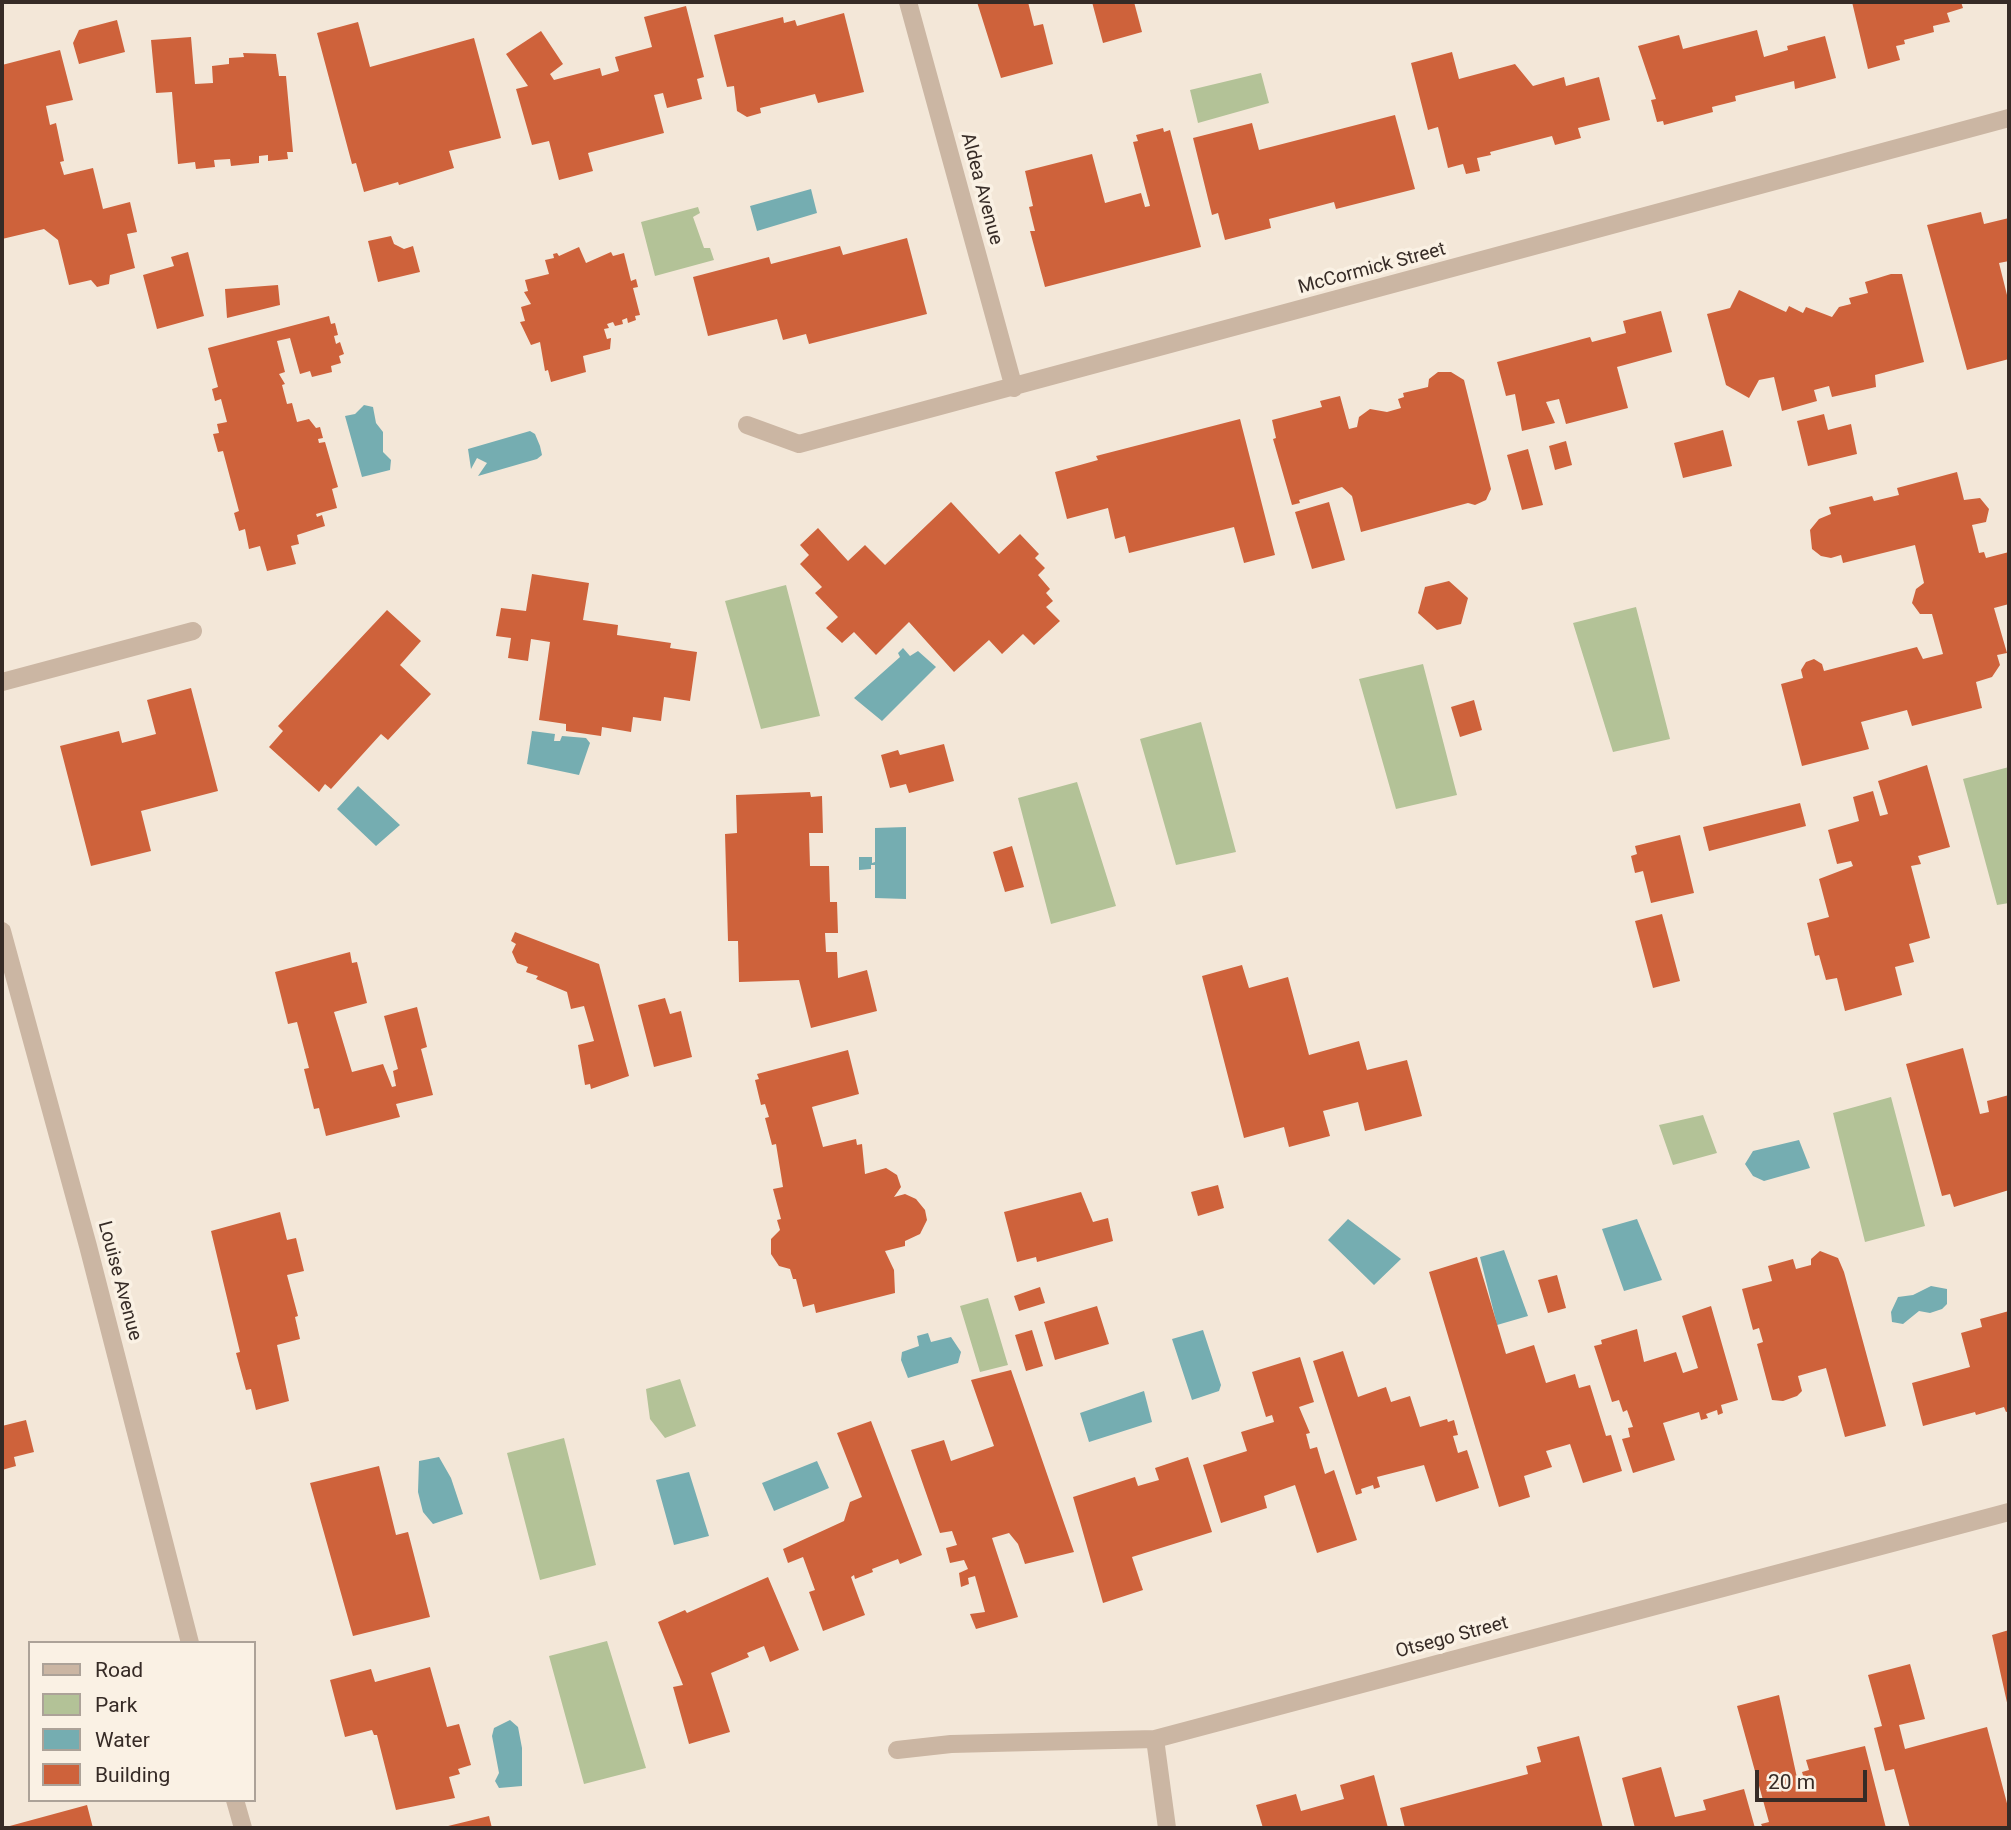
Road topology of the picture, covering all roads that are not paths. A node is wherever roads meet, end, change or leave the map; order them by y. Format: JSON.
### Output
{"nodes":[{"id":1,"x":908,"y":2,"type":"edge"},
{"id":2,"x":2009,"y":118,"type":"edge"},
{"id":3,"x":1014,"y":388,"type":"junction"},
{"id":4,"x":747,"y":425,"type":"dead end"},
{"id":5,"x":193,"y":631,"type":"dead end"},
{"id":6,"x":2,"y":682,"type":"edge"},
{"id":7,"x":2,"y":931,"type":"edge"},
{"id":8,"x":5,"y":959,"type":"edge"},
{"id":9,"x":2009,"y":1512,"type":"edge"},
{"id":10,"x":189,"y":1641,"type":"edge"},
{"id":11,"x":1155,"y":1739,"type":"junction"},
{"id":12,"x":897,"y":1750,"type":"dead end"},
{"id":13,"x":236,"y":1802,"type":"edge"},
{"id":14,"x":243,"y":1828,"type":"edge"},
{"id":15,"x":1167,"y":1828,"type":"edge"}],
"edges":[{"from":1,"to":3,"type":"street","name":"Aldea Avenue"},
{"from":2,"to":3,"type":"street","name":"McCormick Street"},
{"from":3,"to":4,"type":"street","name":"McCormick Street"},
{"from":5,"to":6,"type":"street"},
{"from":7,"to":8,"type":"street","name":"Louise Avenue"},
{"from":8,"to":10,"type":"street","name":"Louise Avenue"},
{"from":9,"to":11,"type":"street","name":"Otsego Street"},
{"from":11,"to":12,"type":"street","name":"Otsego Street"},
{"from":11,"to":15,"type":"street"},
{"from":13,"to":14,"type":"street"}]}
